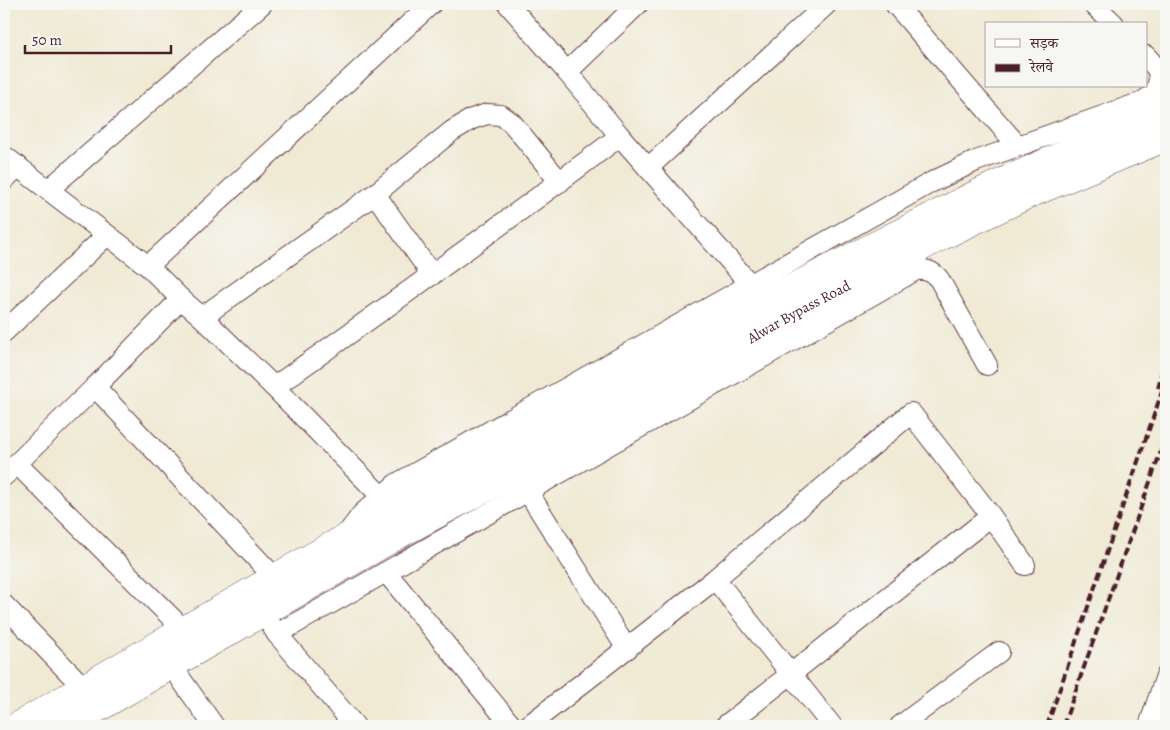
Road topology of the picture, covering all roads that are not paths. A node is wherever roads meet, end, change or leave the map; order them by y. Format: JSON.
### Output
{"nodes":[{"id":1,"x":262,"y":4,"type":"edge"},
{"id":2,"x":508,"y":4,"type":"edge"},
{"id":3,"x":638,"y":4,"type":"edge"},
{"id":4,"x":827,"y":4,"type":"edge"},
{"id":5,"x":895,"y":4,"type":"edge"},
{"id":6,"x":1093,"y":4,"type":"edge"},
{"id":7,"x":425,"y":6,"type":"edge"},
{"id":8,"x":1112,"y":22,"type":"edge"},
{"id":9,"x":1148,"y":58,"type":"edge"},
{"id":10,"x":567,"y":72,"type":"junction"},
{"id":11,"x":1166,"y":111,"type":"edge"},
{"id":12,"x":620,"y":136,"type":"junction"},
{"id":13,"x":1166,"y":138,"type":"edge"},
{"id":14,"x":1018,"y":146,"type":"junction"},
{"id":15,"x":8,"y":167,"type":"edge"},
{"id":16,"x":648,"y":168,"type":"junction"},
{"id":17,"x":560,"y":182,"type":"junction"},
{"id":18,"x":48,"y":190,"type":"junction"},
{"id":19,"x":374,"y":194,"type":"junction"},
{"id":20,"x":107,"y":235,"type":"junction"},
{"id":21,"x":148,"y":266,"type":"junction"},
{"id":22,"x":432,"y":275,"type":"junction"},
{"id":23,"x":750,"y":284,"type":"junction"},
{"id":24,"x":181,"y":299,"type":"junction"},
{"id":25,"x":202,"y":317,"type":"junction"},
{"id":26,"x":4,"y":332,"type":"edge"},
{"id":27,"x":987,"y":365,"type":"dead end"},
{"id":28,"x":274,"y":387,"type":"junction"},
{"id":29,"x":95,"y":388,"type":"junction"},
{"id":30,"x":10,"y":470,"type":"edge"},
{"id":31,"x":528,"y":492,"type":"junction"},
{"id":32,"x":382,"y":497,"type":"junction"},
{"id":33,"x":441,"y":498,"type":"junction"},
{"id":34,"x":991,"y":516,"type":"junction"},
{"id":35,"x":343,"y":540,"type":"junction"},
{"id":36,"x":1025,"y":565,"type":"dead end"},
{"id":37,"x":386,"y":572,"type":"junction"},
{"id":38,"x":275,"y":578,"type":"junction"},
{"id":39,"x":716,"y":579,"type":"junction"},
{"id":40,"x":4,"y":606,"type":"edge"},
{"id":41,"x":270,"y":623,"type":"junction"},
{"id":42,"x":193,"y":639,"type":"junction"},
{"id":43,"x":627,"y":649,"type":"junction"},
{"id":44,"x":999,"y":652,"type":"dead end"},
{"id":45,"x":171,"y":665,"type":"junction"},
{"id":46,"x":791,"y":674,"type":"junction"},
{"id":47,"x":1166,"y":676,"type":"edge"},
{"id":48,"x":84,"y":688,"type":"junction"},
{"id":49,"x":18,"y":726,"type":"edge"},
{"id":50,"x":67,"y":726,"type":"edge"},
{"id":51,"x":214,"y":726,"type":"edge"},
{"id":52,"x":355,"y":726,"type":"edge"},
{"id":53,"x":512,"y":726,"type":"edge"},
{"id":54,"x":528,"y":726,"type":"edge"},
{"id":55,"x":725,"y":726,"type":"edge"},
{"id":56,"x":832,"y":726,"type":"edge"},
{"id":57,"x":900,"y":726,"type":"edge"},
{"id":58,"x":1149,"y":726,"type":"edge"}],
"edges":[{"from":1,"to":18,"type":"street"},
{"from":2,"to":10,"type":"street"},
{"from":3,"to":10,"type":"street"},
{"from":4,"to":16,"type":"street"},
{"from":5,"to":14,"type":"street"},
{"from":6,"to":8,"type":"street"},
{"from":7,"to":21,"type":"street"},
{"from":9,"to":14,"type":"street"},
{"from":10,"to":12,"type":"street"},
{"from":11,"to":33,"type":"main road"},
{"from":12,"to":16,"type":"street"},
{"from":12,"to":17,"type":"street"},
{"from":13,"to":33,"type":"main road","name":"Alwar Bypass Road"},
{"from":14,"to":23,"type":"street"},
{"from":15,"to":18,"type":"street"},
{"from":16,"to":23,"type":"street"},
{"from":17,"to":19,"type":"street"},
{"from":17,"to":22,"type":"street"},
{"from":18,"to":20,"type":"street"},
{"from":19,"to":22,"type":"street"},
{"from":19,"to":25,"type":"street"},
{"from":20,"to":21,"type":"street"},
{"from":20,"to":26,"type":"street"},
{"from":21,"to":24,"type":"street"},
{"from":22,"to":28,"type":"street"},
{"from":23,"to":32,"type":"street"},
{"from":24,"to":25,"type":"street"},
{"from":24,"to":29,"type":"street"},
{"from":25,"to":28,"type":"street"},
{"from":27,"to":31,"type":"street"},
{"from":28,"to":32,"type":"street"},
{"from":29,"to":30,"type":"street"},
{"from":29,"to":38,"type":"street"},
{"from":30,"to":42,"type":"street"},
{"from":31,"to":37,"type":"street"},
{"from":31,"to":43,"type":"street"},
{"from":32,"to":35,"type":"street"},
{"from":33,"to":35,"type":"main road"},
{"from":33,"to":41,"type":"main road"},
{"from":34,"to":36,"type":"street"},
{"from":34,"to":39,"type":"street"},
{"from":34,"to":46,"type":"street"},
{"from":35,"to":38,"type":"main road"},
{"from":37,"to":41,"type":"street"},
{"from":37,"to":53,"type":"street"},
{"from":38,"to":42,"type":"main road"},
{"from":39,"to":43,"type":"street"},
{"from":39,"to":46,"type":"street"},
{"from":40,"to":48,"type":"street"},
{"from":41,"to":42,"type":"main road"},
{"from":41,"to":52,"type":"street"},
{"from":42,"to":45,"type":"main road"},
{"from":42,"to":48,"type":"main road"},
{"from":43,"to":54,"type":"street"},
{"from":44,"to":57,"type":"street"},
{"from":45,"to":50,"type":"main road"},
{"from":45,"to":51,"type":"street"},
{"from":46,"to":55,"type":"street"},
{"from":46,"to":56,"type":"street"},
{"from":47,"to":58,"type":"street"},
{"from":48,"to":49,"type":"main road"}]}
